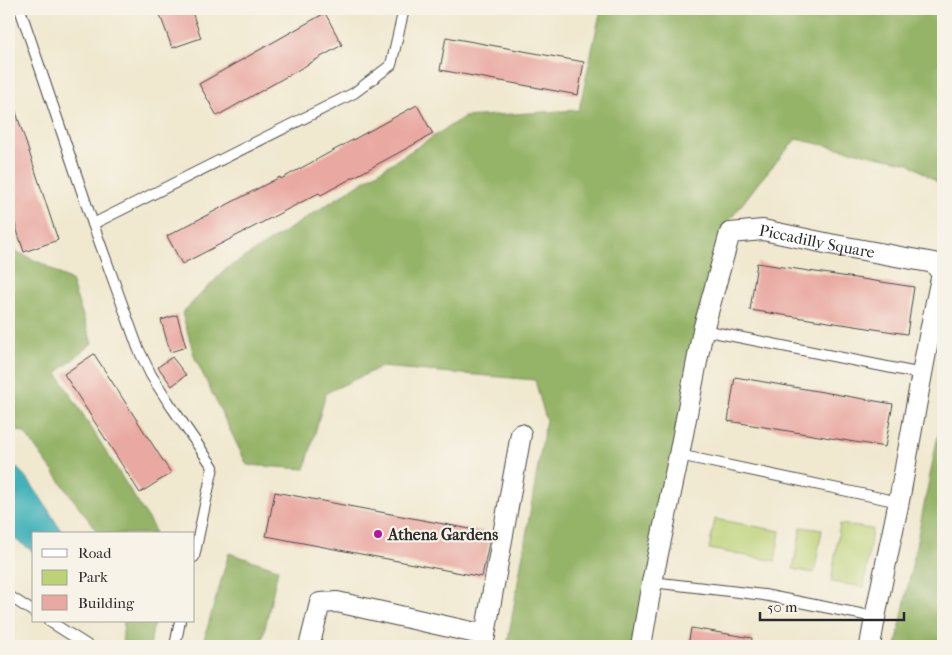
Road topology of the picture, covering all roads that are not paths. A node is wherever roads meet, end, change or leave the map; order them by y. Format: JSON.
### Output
{"nodes":[{"id":1,"x":20,"y":9,"type":"edge"},
{"id":2,"x":404,"y":9,"type":"edge"},
{"id":3,"x":93,"y":224,"type":"junction"},
{"id":4,"x":703,"y":330,"type":"junction"},
{"id":5,"x":922,"y":374,"type":"junction"},
{"id":6,"x":521,"y":434,"type":"dead end"},
{"id":7,"x":679,"y":455,"type":"junction"},
{"id":8,"x":899,"y":502,"type":"junction"},
{"id":9,"x":195,"y":552,"type":"edge"},
{"id":10,"x":652,"y":582,"type":"junction"},
{"id":11,"x":9,"y":596,"type":"edge"},
{"id":12,"x":32,"y":611,"type":"edge"},
{"id":13,"x":875,"y":617,"type":"junction"},
{"id":14,"x":51,"y":622,"type":"edge"},
{"id":15,"x":180,"y":622,"type":"edge"},
{"id":16,"x":484,"y":641,"type":"edge"},
{"id":17,"x":87,"y":646,"type":"edge"},
{"id":18,"x":175,"y":646,"type":"edge"},
{"id":19,"x":312,"y":646,"type":"edge"},
{"id":20,"x":641,"y":646,"type":"edge"},
{"id":21,"x":870,"y":646,"type":"edge"}],
"edges":[{"from":1,"to":3,"type":"lane"},
{"from":2,"to":3,"type":"lane"},
{"from":3,"to":9,"type":"lane"},
{"from":4,"to":5,"type":"lane"},
{"from":4,"to":5,"type":"street","name":"Piccadilly Square"},
{"from":4,"to":7,"type":"street","name":"Piccadilly Square"},
{"from":5,"to":8,"type":"street","name":"Piccadilly Square"},
{"from":6,"to":16,"type":"street"},
{"from":7,"to":8,"type":"lane"},
{"from":7,"to":10,"type":"street","name":"Piccadilly Square"},
{"from":8,"to":13,"type":"street","name":"Piccadilly Square"},
{"from":10,"to":13,"type":"lane"},
{"from":10,"to":20,"type":"street","name":"Piccadilly Square"},
{"from":11,"to":12,"type":"lane"},
{"from":13,"to":21,"type":"street","name":"Piccadilly Square"},
{"from":14,"to":17,"type":"lane"},
{"from":15,"to":18,"type":"lane"},
{"from":16,"to":19,"type":"street"}]}
